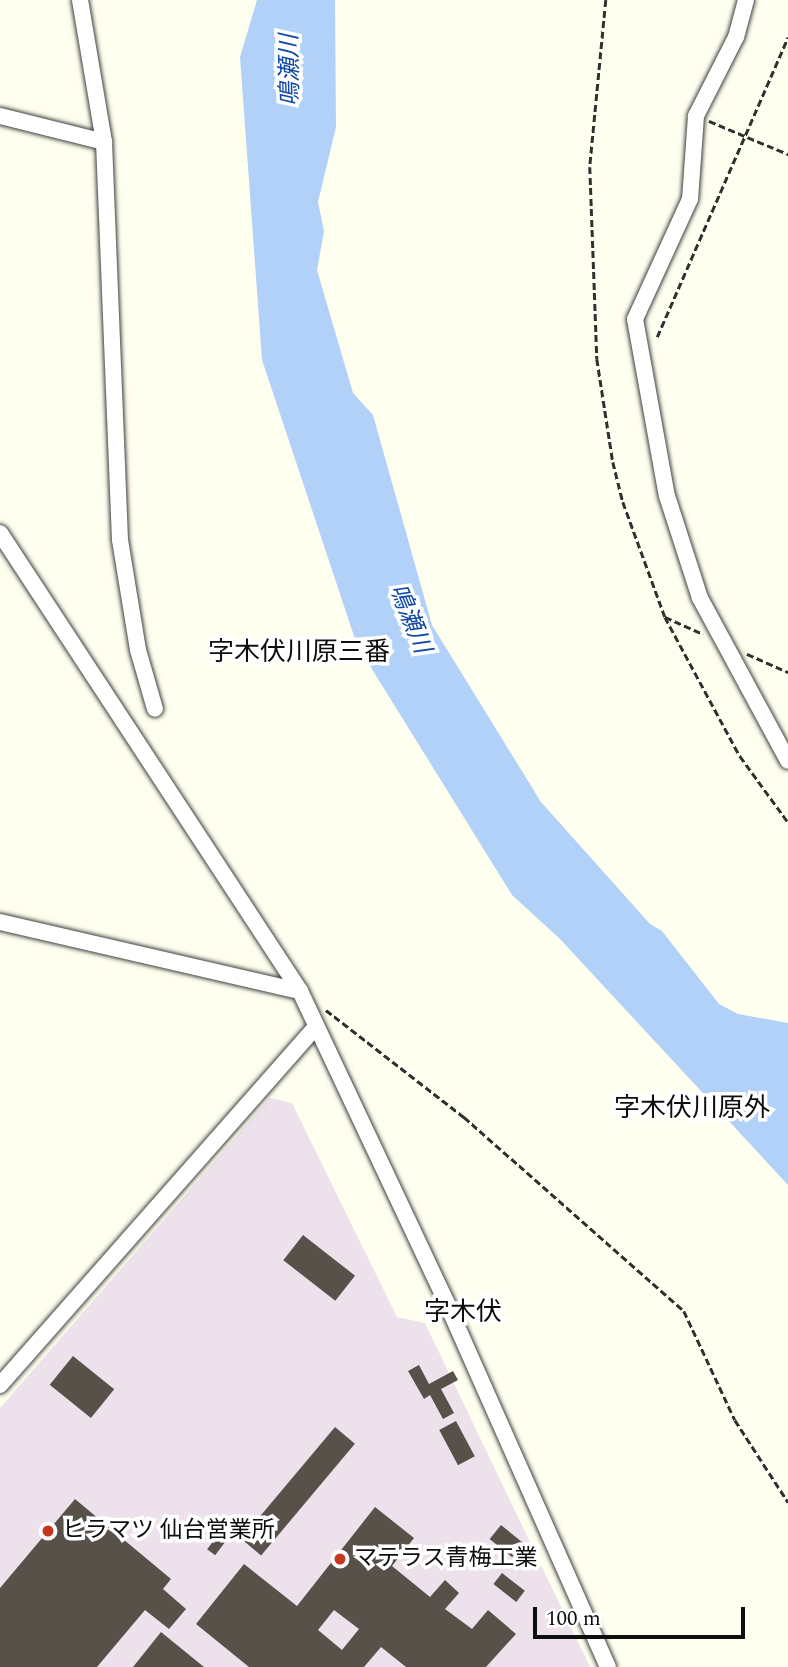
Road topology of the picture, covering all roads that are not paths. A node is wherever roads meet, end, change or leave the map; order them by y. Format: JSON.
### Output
{"nodes":[{"id":1,"x":80,"y":0,"type":"edge"},
{"id":2,"x":746,"y":0,"type":"edge"},
{"id":3,"x":0,"y":116,"type":"edge"},
{"id":4,"x":104,"y":142,"type":"junction"},
{"id":5,"x":0,"y":533,"type":"edge"},
{"id":6,"x":155,"y":709,"type":"dead end"},
{"id":7,"x":788,"y":761,"type":"edge"},
{"id":8,"x":0,"y":922,"type":"edge"},
{"id":9,"x":300,"y":991,"type":"junction"},
{"id":10,"x":316,"y":1026,"type":"junction"},
{"id":11,"x":0,"y":1385,"type":"edge"},
{"id":12,"x":607,"y":1667,"type":"edge"}],
"edges":[{"from":1,"to":4,"type":"street"},
{"from":2,"to":7,"type":"street"},
{"from":3,"to":4,"type":"street"},
{"from":4,"to":6,"type":"street"},
{"from":5,"to":9,"type":"street"},
{"from":8,"to":9,"type":"street"},
{"from":9,"to":10,"type":"street"},
{"from":10,"to":11,"type":"street"},
{"from":10,"to":12,"type":"street"}]}
